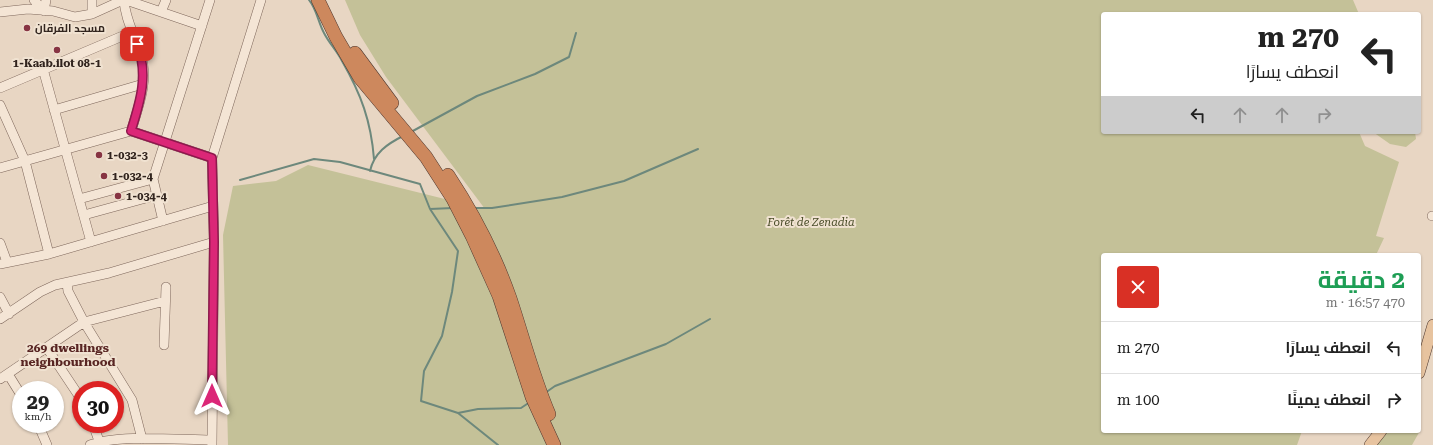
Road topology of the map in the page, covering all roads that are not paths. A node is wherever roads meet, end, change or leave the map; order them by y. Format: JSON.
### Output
{"nodes":[{"id":1,"x":34,"y":0,"type":"edge"},
{"id":2,"x":46,"y":0,"type":"edge"},
{"id":3,"x":92,"y":0,"type":"edge"},
{"id":4,"x":124,"y":0,"type":"edge"},
{"id":5,"x":166,"y":0,"type":"edge"},
{"id":6,"x":210,"y":0,"type":"edge"},
{"id":7,"x":261,"y":0,"type":"edge"},
{"id":8,"x":318,"y":0,"type":"edge"},
{"id":9,"x":328,"y":0,"type":"edge"},
{"id":10,"x":44,"y":11,"type":"junction"},
{"id":11,"x":0,"y":12,"type":"edge"},
{"id":12,"x":161,"y":12,"type":"junction"},
{"id":13,"x":92,"y":14,"type":"junction"},
{"id":14,"x":202,"y":26,"type":"junction"},
{"id":15,"x":132,"y":32,"type":"junction"},
{"id":16,"x":42,"y":69,"type":"junction"},
{"id":17,"x":143,"y":84,"type":"junction"},
{"id":18,"x":0,"y":88,"type":"edge"},
{"id":19,"x":0,"y":105,"type":"edge"},
{"id":20,"x":54,"y":110,"type":"junction"},
{"id":21,"x":131,"y":131,"type":"junction"},
{"id":22,"x":165,"y":142,"type":"junction"},
{"id":23,"x":65,"y":150,"type":"junction"},
{"id":24,"x":212,"y":158,"type":"junction"},
{"id":25,"x":25,"y":161,"type":"junction"},
{"id":26,"x":0,"y":168,"type":"edge"},
{"id":27,"x":153,"y":179,"type":"junction"},
{"id":28,"x":157,"y":196,"type":"junction"},
{"id":29,"x":79,"y":199,"type":"junction"},
{"id":30,"x":212,"y":206,"type":"junction"},
{"id":31,"x":84,"y":216,"type":"junction"},
{"id":32,"x":163,"y":221,"type":"junction"},
{"id":33,"x":91,"y":242,"type":"junction"},
{"id":34,"x":214,"y":242,"type":"junction"},
{"id":35,"x":0,"y":243,"type":"edge"},
{"id":36,"x":49,"y":254,"type":"junction"},
{"id":37,"x":4,"y":263,"type":"edge"},
{"id":38,"x":67,"y":283,"type":"junction"},
{"id":39,"x":166,"y":287,"type":"dead end"},
{"id":40,"x":0,"y":297,"type":"edge"},
{"id":41,"x":165,"y":301,"type":"junction"},
{"id":42,"x":9,"y":314,"type":"junction"},
{"id":43,"x":0,"y":319,"type":"edge"},
{"id":44,"x":84,"y":322,"type":"junction"},
{"id":45,"x":1433,"y":325,"type":"edge"},
{"id":46,"x":164,"y":345,"type":"dead end"},
{"id":47,"x":47,"y":348,"type":"junction"},
{"id":48,"x":1421,"y":366,"type":"edge"},
{"id":49,"x":4,"y":376,"type":"edge"},
{"id":50,"x":12,"y":385,"type":"edge"},
{"id":51,"x":72,"y":386,"type":"edge"},
{"id":52,"x":42,"y":433,"type":"edge"},
{"id":53,"x":96,"y":433,"type":"edge"},
{"id":54,"x":1379,"y":433,"type":"edge"},
{"id":55,"x":142,"y":439,"type":"junction"},
{"id":56,"x":99,"y":442,"type":"junction"},
{"id":57,"x":212,"y":442,"type":"edge"},
{"id":58,"x":47,"y":445,"type":"edge"},
{"id":59,"x":90,"y":445,"type":"edge"},
{"id":60,"x":554,"y":445,"type":"edge"},
{"id":61,"x":563,"y":445,"type":"edge"},
{"id":62,"x":1370,"y":445,"type":"edge"}],
"edges":[{"from":1,"to":10,"type":"street"},
{"from":2,"to":10,"type":"street"},
{"from":3,"to":13,"type":"street"},
{"from":4,"to":12,"type":"street"},
{"from":4,"to":13,"type":"street"},
{"from":4,"to":15,"type":"street"},
{"from":5,"to":12,"type":"street"},
{"from":6,"to":14,"type":"street"},
{"from":7,"to":24,"type":"street"},
{"from":8,"to":60,"type":"highway"},
{"from":9,"to":61,"type":"highway"},
{"from":10,"to":11,"type":"street"},
{"from":10,"to":13,"type":"street"},
{"from":12,"to":14,"type":"street"},
{"from":14,"to":22,"type":"street"},
{"from":15,"to":16,"type":"street"},
{"from":15,"to":17,"type":"street"},
{"from":16,"to":18,"type":"street"},
{"from":16,"to":20,"type":"street"},
{"from":17,"to":20,"type":"street"},
{"from":17,"to":21,"type":"street"},
{"from":19,"to":25,"type":"street"},
{"from":20,"to":23,"type":"street"},
{"from":21,"to":22,"type":"street"},
{"from":21,"to":23,"type":"street"},
{"from":22,"to":24,"type":"street"},
{"from":22,"to":27,"type":"street"},
{"from":23,"to":25,"type":"street"},
{"from":23,"to":29,"type":"street"},
{"from":24,"to":30,"type":"street"},
{"from":25,"to":26,"type":"street"},
{"from":25,"to":36,"type":"street"},
{"from":27,"to":28,"type":"street"},
{"from":27,"to":29,"type":"street"},
{"from":28,"to":31,"type":"street"},
{"from":28,"to":32,"type":"street"},
{"from":29,"to":31,"type":"street"},
{"from":30,"to":32,"type":"street"},
{"from":30,"to":34,"type":"street"},
{"from":31,"to":33,"type":"street"},
{"from":32,"to":33,"type":"street"},
{"from":33,"to":36,"type":"street"},
{"from":34,"to":38,"type":"street"},
{"from":34,"to":57,"type":"street"},
{"from":35,"to":37,"type":"street"},
{"from":36,"to":37,"type":"street"},
{"from":38,"to":42,"type":"street"},
{"from":38,"to":44,"type":"street"},
{"from":39,"to":41,"type":"street"},
{"from":40,"to":42,"type":"street"},
{"from":41,"to":44,"type":"street"},
{"from":41,"to":46,"type":"street"},
{"from":42,"to":43,"type":"street"},
{"from":44,"to":47,"type":"street"},
{"from":44,"to":55,"type":"street"},
{"from":45,"to":48,"type":"main road"},
{"from":47,"to":49,"type":"street"},
{"from":47,"to":51,"type":"street"},
{"from":49,"to":50,"type":"street"},
{"from":52,"to":58,"type":"street"},
{"from":53,"to":56,"type":"street"},
{"from":54,"to":62,"type":"main road"},
{"from":55,"to":56,"type":"street"},
{"from":55,"to":57,"type":"street"},
{"from":56,"to":59,"type":"street"}]}
